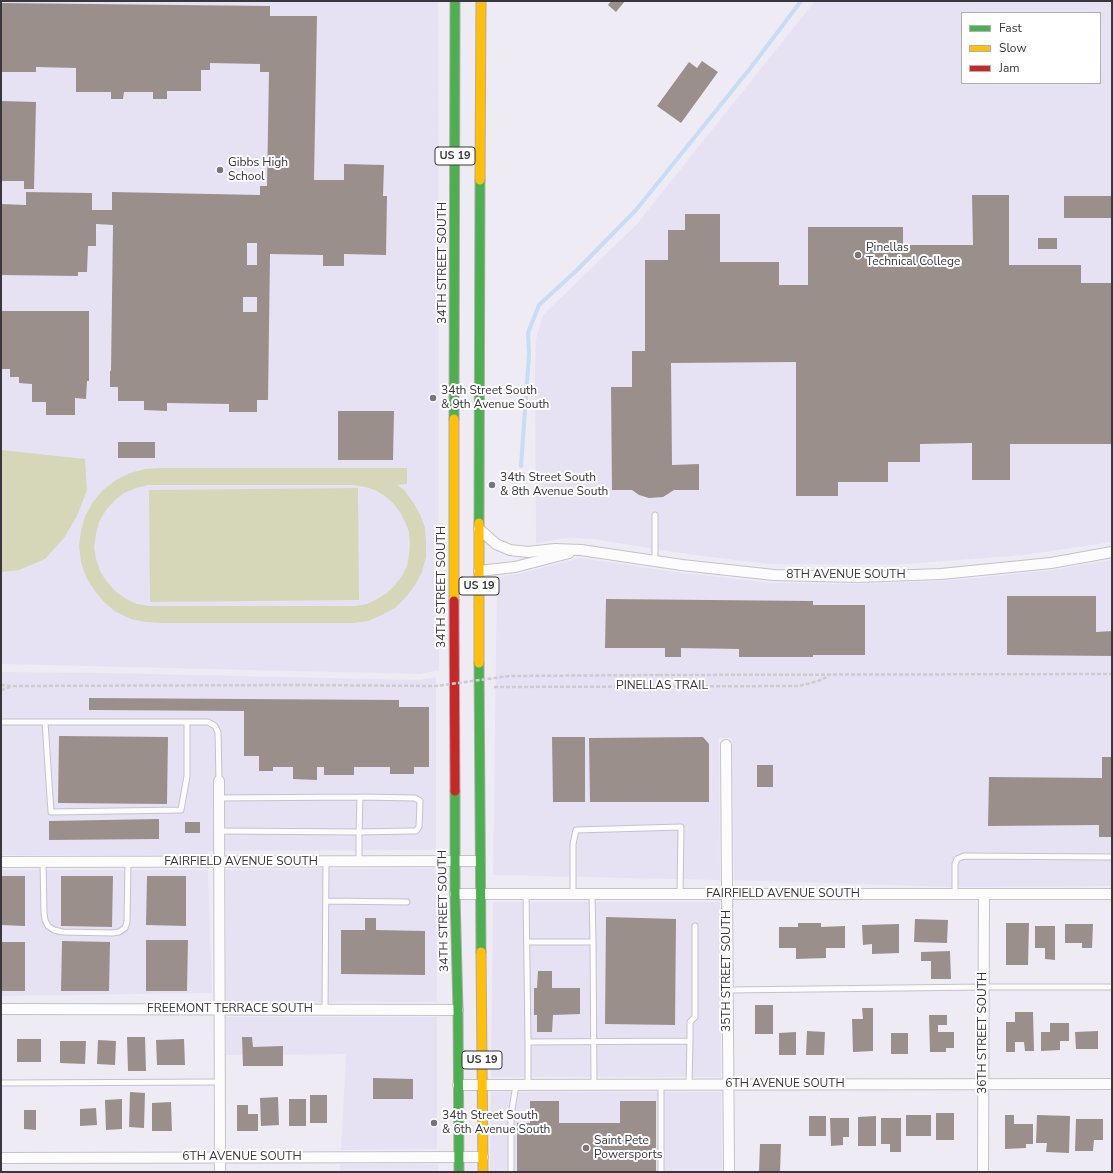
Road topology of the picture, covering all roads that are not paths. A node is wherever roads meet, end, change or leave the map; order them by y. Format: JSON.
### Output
{"nodes":[{"id":1,"x":455,"y":1,"type":"edge"},
{"id":2,"x":481,"y":1,"type":"edge"},
{"id":3,"x":655,"y":515,"type":"dead end"},
{"id":4,"x":454,"y":517,"type":"junction"},
{"id":5,"x":479,"y":529,"type":"junction"},
{"id":6,"x":462,"y":534,"type":"dead end"},
{"id":7,"x":580,"y":550,"type":"junction"},
{"id":8,"x":471,"y":552,"type":"dead end"},
{"id":9,"x":1112,"y":552,"type":"edge"},
{"id":10,"x":655,"y":561,"type":"junction"},
{"id":11,"x":479,"y":571,"type":"junction"},
{"id":12,"x":1,"y":722,"type":"edge"},
{"id":13,"x":45,"y":722,"type":"junction"},
{"id":14,"x":187,"y":722,"type":"junction"},
{"id":15,"x":726,"y":745,"type":"dead end"},
{"id":16,"x":219,"y":781,"type":"joint"},
{"id":17,"x":360,"y":797,"type":"junction"},
{"id":18,"x":219,"y":798,"type":"junction"},
{"id":19,"x":219,"y":832,"type":"junction"},
{"id":20,"x":359,"y":832,"type":"junction"},
{"id":21,"x":1112,"y":857,"type":"edge"},
{"id":22,"x":360,"y":861,"type":"junction"},
{"id":23,"x":455,"y":861,"type":"junction"},
{"id":24,"x":480,"y":861,"type":"junction"},
{"id":25,"x":1,"y":862,"type":"edge"},
{"id":26,"x":43,"y":862,"type":"junction"},
{"id":27,"x":128,"y":862,"type":"junction"},
{"id":28,"x":219,"y":862,"type":"junction"},
{"id":29,"x":326,"y":862,"type":"junction"},
{"id":30,"x":455,"y":894,"type":"junction"},
{"id":31,"x":480,"y":894,"type":"junction"},
{"id":32,"x":526,"y":894,"type":"junction"},
{"id":33,"x":573,"y":894,"type":"junction"},
{"id":34,"x":592,"y":894,"type":"junction"},
{"id":35,"x":680,"y":894,"type":"junction"},
{"id":36,"x":727,"y":894,"type":"junction"},
{"id":37,"x":955,"y":894,"type":"junction"},
{"id":38,"x":984,"y":894,"type":"junction"},
{"id":39,"x":1112,"y":894,"type":"edge"},
{"id":40,"x":326,"y":901,"type":"junction"},
{"id":41,"x":407,"y":902,"type":"dead end"},
{"id":42,"x":695,"y":926,"type":"dead end"},
{"id":43,"x":527,"y":942,"type":"junction"},
{"id":44,"x":593,"y":942,"type":"junction"},
{"id":45,"x":984,"y":987,"type":"junction"},
{"id":46,"x":1112,"y":987,"type":"edge"},
{"id":47,"x":728,"y":990,"type":"junction"},
{"id":48,"x":1,"y":1009,"type":"edge"},
{"id":49,"x":219,"y":1009,"type":"junction"},
{"id":50,"x":325,"y":1009,"type":"junction"},
{"id":51,"x":458,"y":1010,"type":"junction"},
{"id":52,"x":690,"y":1040,"type":"junction"},
{"id":53,"x":593,"y":1041,"type":"junction"},
{"id":54,"x":528,"y":1042,"type":"junction"},
{"id":55,"x":220,"y":1082,"type":"junction"},
{"id":56,"x":1,"y":1083,"type":"edge"},
{"id":57,"x":594,"y":1084,"type":"junction"},
{"id":58,"x":661,"y":1084,"type":"junction"},
{"id":59,"x":689,"y":1084,"type":"junction"},
{"id":60,"x":728,"y":1084,"type":"junction"},
{"id":61,"x":983,"y":1084,"type":"junction"},
{"id":62,"x":1112,"y":1084,"type":"edge"},
{"id":63,"x":458,"y":1085,"type":"junction"},
{"id":64,"x":482,"y":1085,"type":"junction"},
{"id":65,"x":516,"y":1085,"type":"junction"},
{"id":66,"x":528,"y":1085,"type":"junction"},
{"id":67,"x":483,"y":1114,"type":"junction"},
{"id":68,"x":511,"y":1114,"type":"junction"},
{"id":69,"x":483,"y":1156,"type":"junction"},
{"id":70,"x":220,"y":1157,"type":"junction"},
{"id":71,"x":458,"y":1157,"type":"junction"},
{"id":72,"x":1,"y":1158,"type":"edge"},
{"id":73,"x":220,"y":1172,"type":"edge"},
{"id":74,"x":458,"y":1172,"type":"edge"},
{"id":75,"x":483,"y":1172,"type":"edge"},
{"id":76,"x":511,"y":1172,"type":"edge"},
{"id":77,"x":661,"y":1172,"type":"edge"},
{"id":78,"x":729,"y":1172,"type":"edge"},
{"id":79,"x":983,"y":1172,"type":"edge"}],
"edges":[{"from":1,"to":4,"type":"highway","name":"34TH STREET SOUTH","number":"US 19"},
{"from":2,"to":5,"type":"highway","number":"US 19"},
{"from":3,"to":10,"type":"lane"},
{"from":4,"to":6,"type":"highway"},
{"from":4,"to":23,"type":"highway","name":"34TH STREET SOUTH","number":"US 19"},
{"from":5,"to":7,"type":"street","name":"8TH AVENUE SOUTH"},
{"from":5,"to":11,"type":"highway","number":"US 19"},
{"from":7,"to":10,"type":"street","name":"8TH AVENUE SOUTH"},
{"from":7,"to":11,"type":"street","name":"8TH AVENUE SOUTH"},
{"from":8,"to":11,"type":"highway"},
{"from":9,"to":10,"type":"street","name":"8TH AVENUE SOUTH"},
{"from":11,"to":24,"type":"highway","number":"US 19"},
{"from":12,"to":13,"type":"lane"},
{"from":13,"to":14,"type":"lane"},
{"from":13,"to":14,"type":"lane"},
{"from":14,"to":16,"type":"lane"},
{"from":15,"to":36,"type":"street","name":"35TH STREET SOUTH"},
{"from":16,"to":18,"type":"street"},
{"from":17,"to":18,"type":"lane"},
{"from":17,"to":20,"type":"lane"},
{"from":17,"to":20,"type":"lane"},
{"from":18,"to":19,"type":"street"},
{"from":19,"to":20,"type":"lane"},
{"from":19,"to":28,"type":"street"},
{"from":20,"to":22,"type":"lane"},
{"from":21,"to":37,"type":"lane"},
{"from":22,"to":23,"type":"street","name":"FAIRFIELD AVENUE SOUTH"},
{"from":22,"to":29,"type":"street","name":"FAIRFIELD AVENUE SOUTH"},
{"from":23,"to":24,"type":"street","name":"FAIRFIELD AVENUE SOUTH"},
{"from":23,"to":30,"type":"highway","name":"34TH STREET SOUTH","number":"US 19"},
{"from":24,"to":31,"type":"highway","number":"US 19"},
{"from":25,"to":26,"type":"street","name":"FAIRFIELD AVENUE SOUTH"},
{"from":26,"to":27,"type":"street","name":"FAIRFIELD AVENUE SOUTH"},
{"from":26,"to":27,"type":"lane"},
{"from":27,"to":28,"type":"street","name":"FAIRFIELD AVENUE SOUTH"},
{"from":28,"to":29,"type":"street","name":"FAIRFIELD AVENUE SOUTH"},
{"from":28,"to":49,"type":"street"},
{"from":29,"to":40,"type":"lane"},
{"from":30,"to":31,"type":"street","name":"FAIRFIELD AVENUE SOUTH"},
{"from":30,"to":51,"type":"highway","name":"34TH STREET SOUTH","number":"US 19"},
{"from":31,"to":32,"type":"street","name":"FAIRFIELD AVENUE SOUTH"},
{"from":31,"to":64,"type":"highway","number":"US 19"},
{"from":32,"to":33,"type":"street","name":"FAIRFIELD AVENUE SOUTH"},
{"from":32,"to":43,"type":"lane"},
{"from":33,"to":34,"type":"street","name":"FAIRFIELD AVENUE SOUTH"},
{"from":33,"to":35,"type":"lane"},
{"from":34,"to":35,"type":"street","name":"FAIRFIELD AVENUE SOUTH"},
{"from":34,"to":44,"type":"lane"},
{"from":35,"to":36,"type":"street","name":"FAIRFIELD AVENUE SOUTH"},
{"from":36,"to":37,"type":"street","name":"FAIRFIELD AVENUE SOUTH"},
{"from":36,"to":47,"type":"street","name":"35TH STREET SOUTH"},
{"from":37,"to":38,"type":"street","name":"FAIRFIELD AVENUE SOUTH"},
{"from":38,"to":39,"type":"street","name":"FAIRFIELD AVENUE SOUTH"},
{"from":38,"to":45,"type":"street","name":"36TH STREET SOUTH"},
{"from":40,"to":41,"type":"lane"},
{"from":40,"to":50,"type":"lane"},
{"from":42,"to":52,"type":"lane"},
{"from":43,"to":44,"type":"lane"},
{"from":43,"to":54,"type":"lane"},
{"from":44,"to":53,"type":"lane"},
{"from":45,"to":46,"type":"lane"},
{"from":45,"to":47,"type":"lane"},
{"from":45,"to":61,"type":"street","name":"36TH STREET SOUTH"},
{"from":47,"to":60,"type":"street","name":"35TH STREET SOUTH"},
{"from":48,"to":49,"type":"street","name":"FREEMONT TERRACE SOUTH"},
{"from":49,"to":50,"type":"street","name":"FREEMONT TERRACE SOUTH"},
{"from":49,"to":55,"type":"street"},
{"from":50,"to":51,"type":"street","name":"FREEMONT TERRACE SOUTH"},
{"from":51,"to":63,"type":"highway","name":"34TH STREET SOUTH","number":"US 19"},
{"from":52,"to":53,"type":"lane"},
{"from":52,"to":59,"type":"lane"},
{"from":53,"to":54,"type":"lane"},
{"from":53,"to":57,"type":"lane"},
{"from":54,"to":66,"type":"lane"},
{"from":55,"to":56,"type":"lane"},
{"from":55,"to":70,"type":"street"},
{"from":57,"to":58,"type":"street","name":"6TH AVENUE SOUTH"},
{"from":57,"to":66,"type":"street","name":"6TH AVENUE SOUTH"},
{"from":58,"to":59,"type":"street","name":"6TH AVENUE SOUTH"},
{"from":58,"to":77,"type":"lane"},
{"from":59,"to":60,"type":"street","name":"6TH AVENUE SOUTH"},
{"from":60,"to":61,"type":"street","name":"6TH AVENUE SOUTH"},
{"from":60,"to":78,"type":"street","name":"35TH STREET SOUTH"},
{"from":61,"to":62,"type":"street","name":"6TH AVENUE SOUTH"},
{"from":61,"to":79,"type":"street","name":"36TH STREET SOUTH"},
{"from":63,"to":64,"type":"street","name":"6TH AVENUE SOUTH"},
{"from":63,"to":71,"type":"highway","name":"34TH STREET SOUTH","number":"US 19"},
{"from":64,"to":65,"type":"street","name":"6TH AVENUE SOUTH"},
{"from":64,"to":67,"type":"highway","number":"US 19"},
{"from":65,"to":66,"type":"street","name":"6TH AVENUE SOUTH"},
{"from":65,"to":68,"type":"lane"},
{"from":67,"to":68,"type":"lane"},
{"from":67,"to":69,"type":"highway","number":"US 19"},
{"from":68,"to":76,"type":"lane"},
{"from":69,"to":71,"type":"street","name":"6TH AVENUE SOUTH"},
{"from":69,"to":75,"type":"highway","number":"US 19"},
{"from":70,"to":71,"type":"street","name":"6TH AVENUE SOUTH"},
{"from":70,"to":72,"type":"street","name":"6TH AVENUE SOUTH"},
{"from":70,"to":73,"type":"street"},
{"from":71,"to":74,"type":"highway","name":"34TH STREET SOUTH","number":"US 19"}]}
